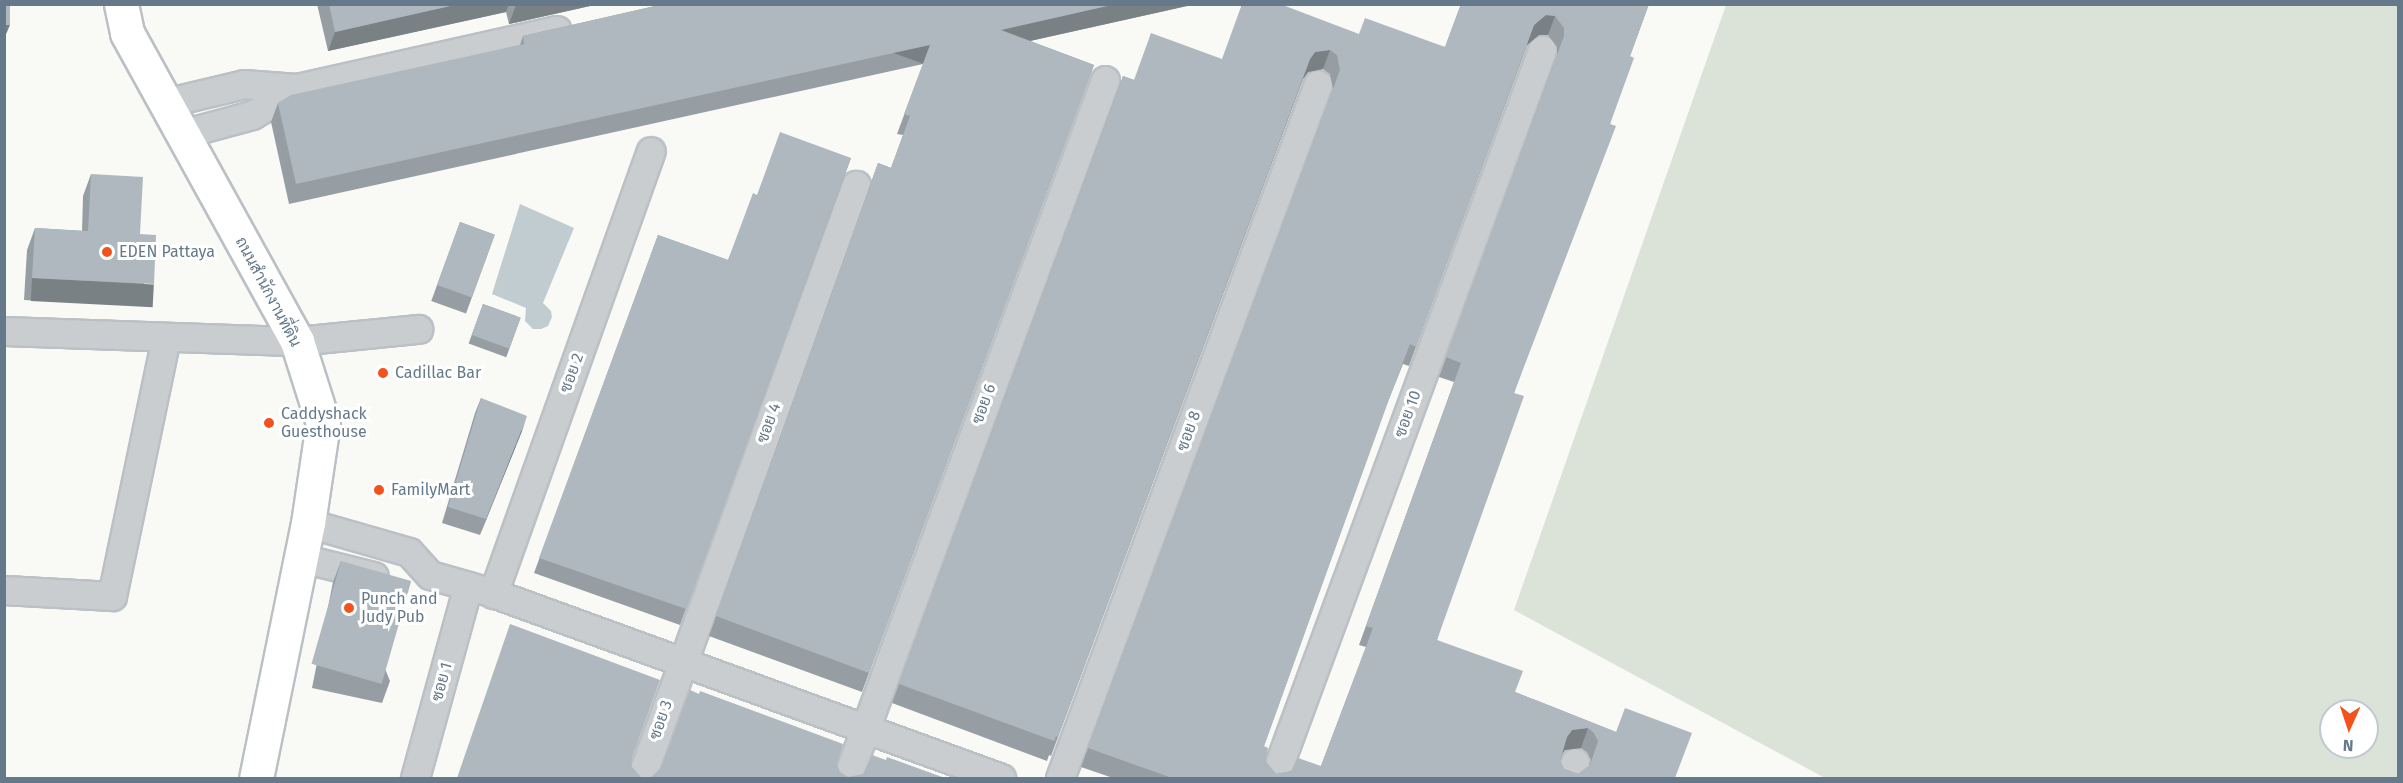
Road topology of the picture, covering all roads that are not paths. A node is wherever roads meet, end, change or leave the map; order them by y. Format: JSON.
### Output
{"nodes":[{"id":1,"x":121,"y":4,"type":"edge"},
{"id":2,"x":582,"y":25,"type":"edge"},
{"id":3,"x":1542,"y":50,"type":"dead end"},
{"id":4,"x":1106,"y":80,"type":"dead end"},
{"id":5,"x":1318,"y":84,"type":"dead end"},
{"id":6,"x":297,"y":88,"type":"junction"},
{"id":7,"x":165,"y":103,"type":"junction"},
{"id":8,"x":182,"y":134,"type":"junction"},
{"id":9,"x":651,"y":151,"type":"dead end"},
{"id":10,"x":856,"y":185,"type":"dead end"},
{"id":11,"x":418,"y":329,"type":"dead end"},
{"id":12,"x":4,"y":331,"type":"edge"},
{"id":13,"x":166,"y":339,"type":"junction"},
{"id":14,"x":297,"y":341,"type":"junction"},
{"id":15,"x":308,"y":523,"type":"junction"},
{"id":16,"x":301,"y":558,"type":"junction"},
{"id":17,"x":430,"y":575,"type":"junction"},
{"id":18,"x":4,"y":590,"type":"edge"},
{"id":19,"x":481,"y":590,"type":"junction"},
{"id":20,"x":682,"y":662,"type":"junction"},
{"id":21,"x":864,"y":728,"type":"junction"},
{"id":22,"x":256,"y":778,"type":"edge"},
{"id":23,"x":416,"y":778,"type":"edge"},
{"id":24,"x":641,"y":778,"type":"edge"},
{"id":25,"x":847,"y":778,"type":"edge"},
{"id":26,"x":1001,"y":778,"type":"edge"},
{"id":27,"x":1060,"y":778,"type":"edge"},
{"id":28,"x":1274,"y":778,"type":"edge"}],
"edges":[{"from":1,"to":7,"type":"street","name":"ถนนสำนักงานที่ดิน"},
{"from":2,"to":6,"type":"street"},
{"from":3,"to":28,"type":"street","name":"ซอย 10"},
{"from":4,"to":21,"type":"street","name":"ซอย 6"},
{"from":5,"to":27,"type":"street","name":"ซอย 8"},
{"from":6,"to":7,"type":"street"},
{"from":6,"to":8,"type":"street"},
{"from":7,"to":8,"type":"street","name":"ถนนสำนักงานที่ดิน"},
{"from":8,"to":14,"type":"street","name":"ถนนสำนักงานที่ดิน"},
{"from":9,"to":19,"type":"street","name":"ซอย 2"},
{"from":10,"to":20,"type":"street","name":"ซอย 4"},
{"from":11,"to":14,"type":"street"},
{"from":12,"to":13,"type":"street"},
{"from":13,"to":14,"type":"street"},
{"from":13,"to":18,"type":"street"},
{"from":14,"to":15,"type":"street","name":"ถนนสำนักงานที่ดิน"},
{"from":15,"to":16,"type":"street","name":"ถนนสำนักงานที่ดิน"},
{"from":15,"to":17,"type":"street"},
{"from":16,"to":17,"type":"street"},
{"from":16,"to":22,"type":"street","name":"ถนนสำนักงานที่ดิน"},
{"from":17,"to":19,"type":"street"},
{"from":19,"to":20,"type":"street"},
{"from":19,"to":23,"type":"street","name":"ซอย 1"},
{"from":20,"to":21,"type":"street"},
{"from":20,"to":24,"type":"street","name":"ซอย 3"},
{"from":21,"to":25,"type":"street","name":"ซอย 6"},
{"from":21,"to":26,"type":"street"}]}
